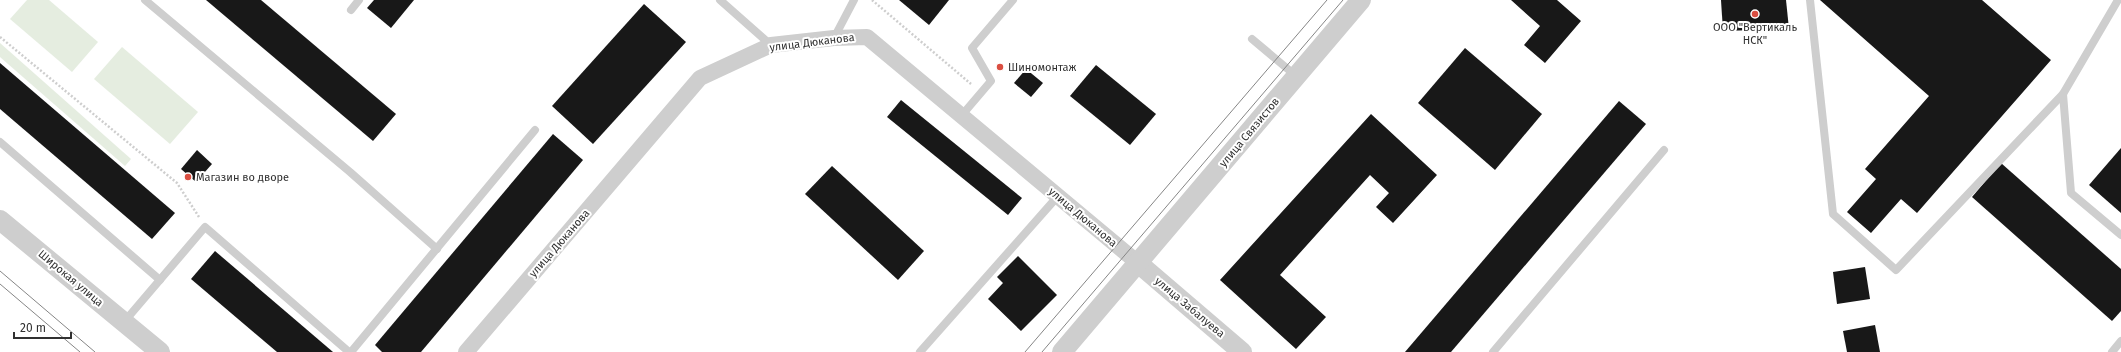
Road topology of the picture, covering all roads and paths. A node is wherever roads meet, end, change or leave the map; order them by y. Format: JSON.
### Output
{"nodes":[{"id":1,"x":145,"y":0,"type":"edge"},
{"id":2,"x":360,"y":0,"type":"edge"},
{"id":3,"x":720,"y":0,"type":"edge"},
{"id":4,"x":854,"y":0,"type":"edge"},
{"id":5,"x":872,"y":0,"type":"edge"},
{"id":6,"x":1013,"y":0,"type":"edge"},
{"id":7,"x":1361,"y":0,"type":"edge"},
{"id":8,"x":1810,"y":0,"type":"edge"},
{"id":9,"x":2118,"y":0,"type":"edge"},
{"id":10,"x":351,"y":10,"type":"dead end"},
{"id":11,"x":0,"y":37,"type":"edge"},
{"id":12,"x":834,"y":38,"type":"junction"},
{"id":13,"x":1252,"y":39,"type":"dead end"},
{"id":14,"x":771,"y":45,"type":"junction"},
{"id":15,"x":1296,"y":76,"type":"junction"},
{"id":16,"x":981,"y":92,"type":"junction"},
{"id":17,"x":2063,"y":94,"type":"junction"},
{"id":18,"x":962,"y":115,"type":"junction"},
{"id":19,"x":535,"y":130,"type":"dead end"},
{"id":20,"x":0,"y":142,"type":"edge"},
{"id":21,"x":1664,"y":150,"type":"dead end"},
{"id":22,"x":1058,"y":196,"type":"junction"},
{"id":23,"x":0,"y":220,"type":"edge"},
{"id":24,"x":205,"y":227,"type":"junction"},
{"id":25,"x":2121,"y":235,"type":"edge"},
{"id":26,"x":437,"y":249,"type":"junction"},
{"id":27,"x":1138,"y":263,"type":"junction"},
{"id":28,"x":160,"y":280,"type":"junction"},
{"id":29,"x":124,"y":322,"type":"junction"},
{"id":30,"x":2121,"y":341,"type":"edge"},
{"id":31,"x":160,"y":352,"type":"edge"},
{"id":32,"x":350,"y":352,"type":"edge"},
{"id":33,"x":466,"y":352,"type":"edge"},
{"id":34,"x":920,"y":352,"type":"edge"},
{"id":35,"x":1062,"y":352,"type":"edge"},
{"id":36,"x":1242,"y":352,"type":"edge"},
{"id":37,"x":1493,"y":352,"type":"edge"},
{"id":38,"x":2112,"y":352,"type":"edge"}],
"edges":[{"from":1,"to":26,"type":"lane"},
{"from":2,"to":10,"type":"lane"},
{"from":3,"to":14,"type":"lane"},
{"from":4,"to":12,"type":"lane"},
{"from":5,"to":16,"type":"path"},
{"from":6,"to":16,"type":"lane"},
{"from":7,"to":15,"type":"street","name":"улица Связистов"},
{"from":8,"to":17,"type":"lane"},
{"from":9,"to":17,"type":"lane"},
{"from":11,"to":24,"type":"path"},
{"from":12,"to":14,"type":"street","name":"улица Дюканова"},
{"from":12,"to":18,"type":"street","name":"улица Дюканова"},
{"from":13,"to":15,"type":"lane"},
{"from":14,"to":33,"type":"street","name":"улица Дюканова"},
{"from":15,"to":27,"type":"street","name":"улица Связистов"},
{"from":16,"to":18,"type":"lane"},
{"from":17,"to":25,"type":"lane"},
{"from":18,"to":22,"type":"street","name":"улица Дюканова"},
{"from":19,"to":26,"type":"lane"},
{"from":20,"to":28,"type":"lane"},
{"from":21,"to":37,"type":"lane"},
{"from":22,"to":27,"type":"street","name":"улица Дюканова"},
{"from":22,"to":34,"type":"lane"},
{"from":23,"to":29,"type":"street","name":"Широкая улица"},
{"from":24,"to":28,"type":"lane"},
{"from":24,"to":32,"type":"lane"},
{"from":26,"to":32,"type":"lane"},
{"from":27,"to":35,"type":"street","name":"улица Связистов"},
{"from":27,"to":36,"type":"street","name":"улица Забалуева"},
{"from":28,"to":29,"type":"lane"},
{"from":29,"to":31,"type":"street","name":"Широкая улица"},
{"from":30,"to":38,"type":"lane"}]}
